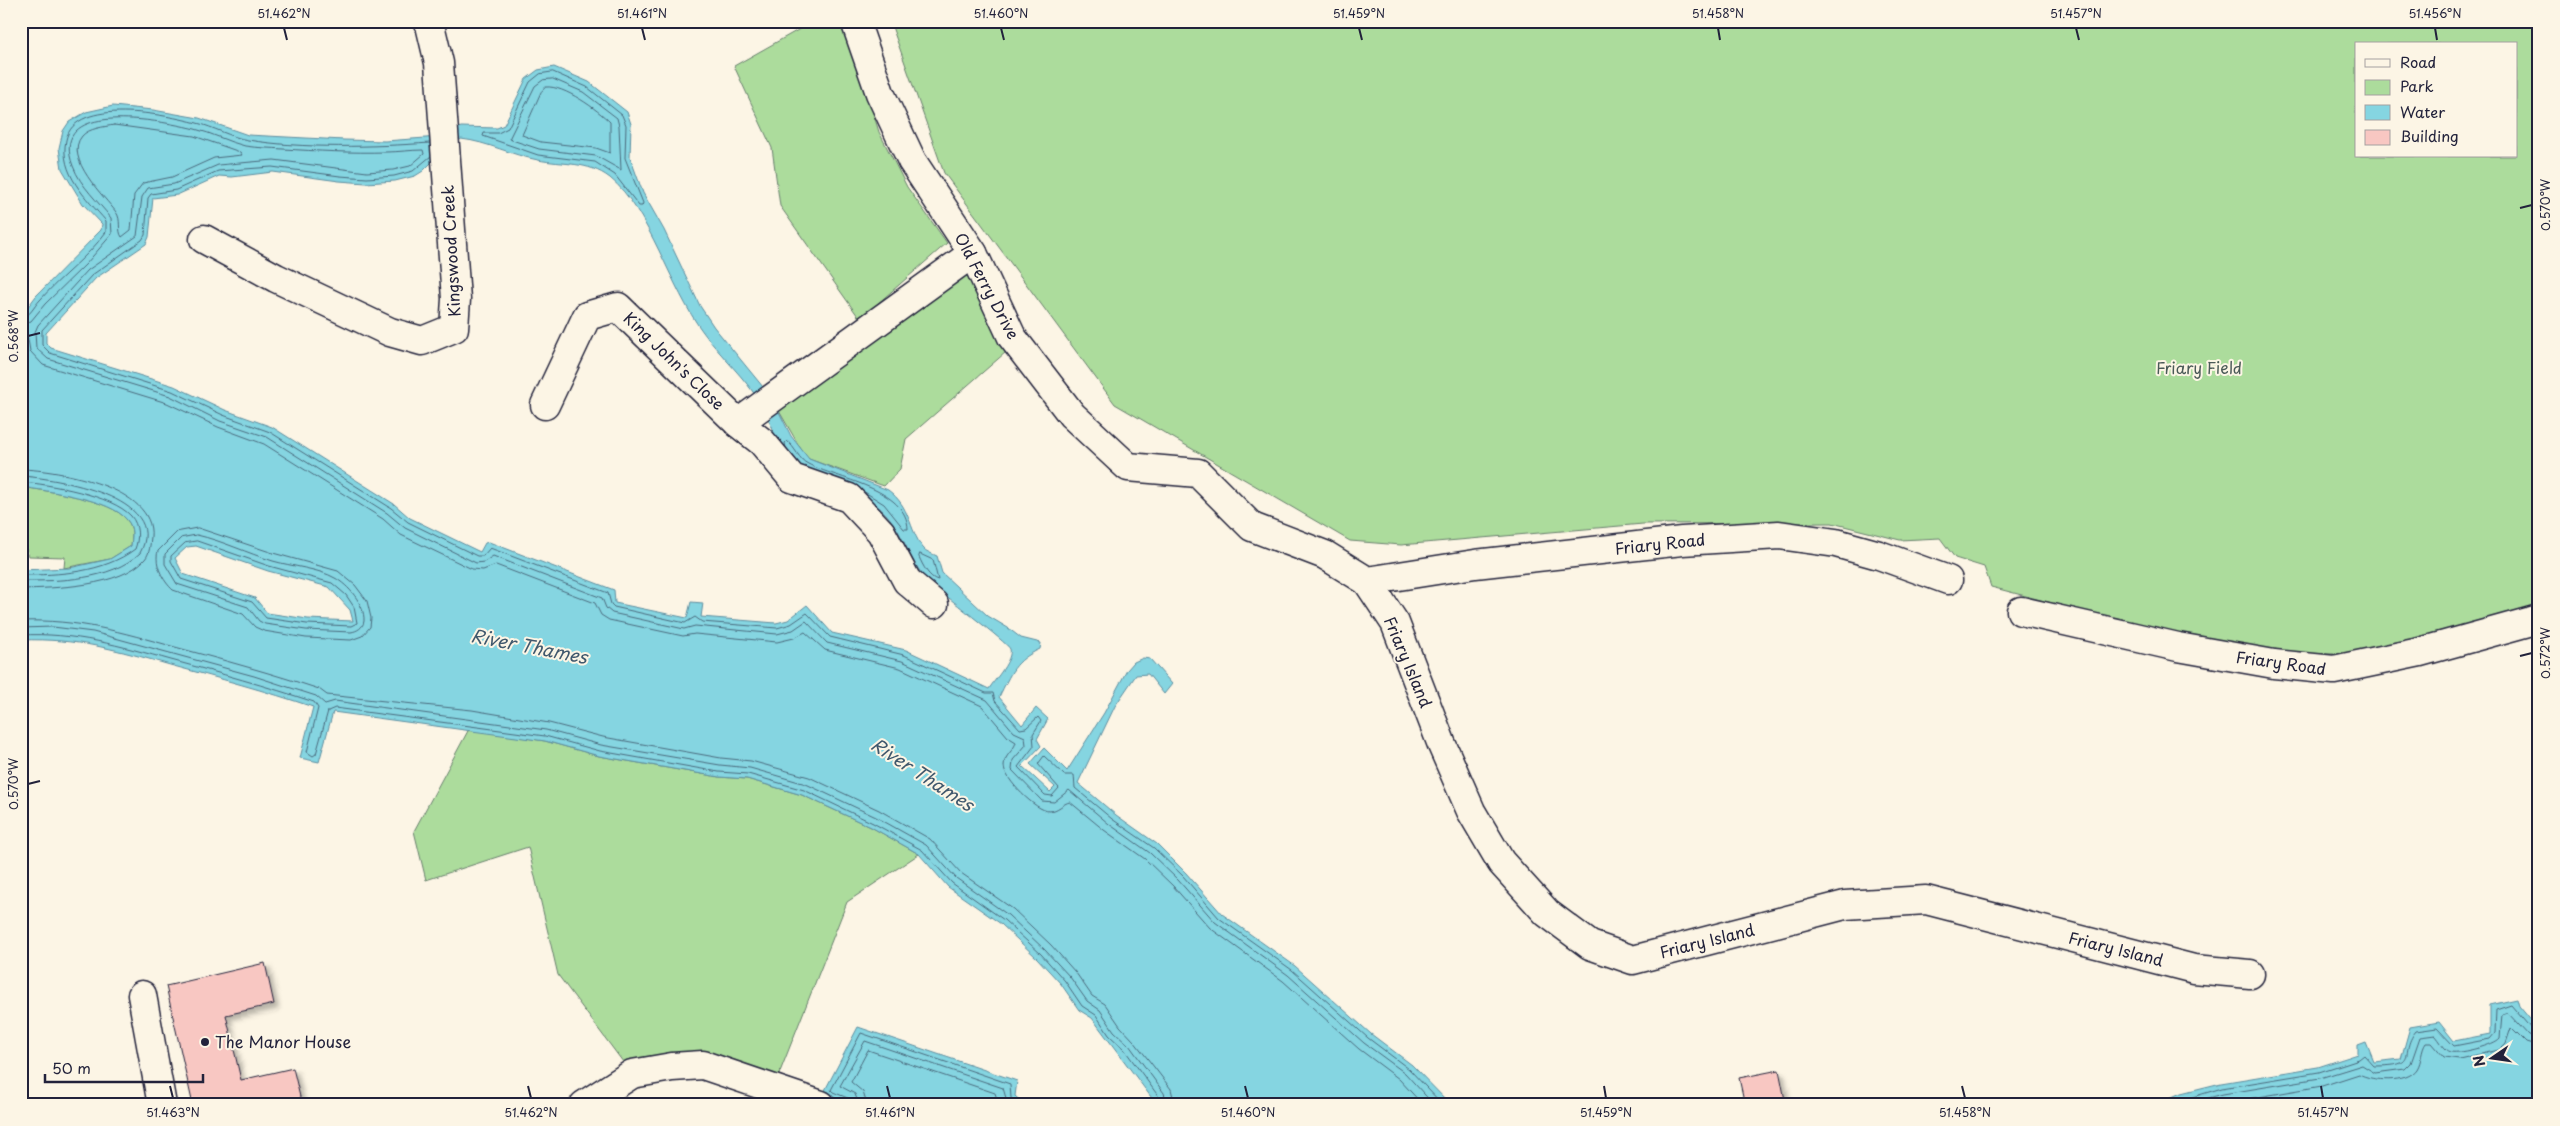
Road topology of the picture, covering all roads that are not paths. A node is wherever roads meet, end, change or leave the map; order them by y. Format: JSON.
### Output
{"nodes":[{"id":1,"x":427,"y":21,"type":"edge"},
{"id":2,"x":855,"y":21,"type":"edge"},
{"id":3,"x":204,"y":239,"type":"dead end"},
{"id":4,"x":973,"y":253,"type":"junction"},
{"id":5,"x":545,"y":405,"type":"dead end"},
{"id":6,"x":738,"y":423,"type":"junction"},
{"id":7,"x":1948,"y":580,"type":"dead end"},
{"id":8,"x":1367,"y":581,"type":"junction"},
{"id":9,"x":934,"y":604,"type":"dead end"},
{"id":10,"x":2022,"y":610,"type":"dead end"},
{"id":11,"x":2539,"y":619,"type":"edge"},
{"id":12,"x":2250,"y":974,"type":"dead end"},
{"id":13,"x":142,"y":995,"type":"dead end"},
{"id":14,"x":162,"y":1105,"type":"edge"},
{"id":15,"x":584,"y":1105,"type":"edge"},
{"id":16,"x":821,"y":1105,"type":"edge"}],
"edges":[{"from":1,"to":3,"type":"street","name":"Kingswood Creek"},
{"from":2,"to":4,"type":"street","name":"Old Ferry Drive"},
{"from":4,"to":6,"type":"street","name":"King John's Close"},
{"from":4,"to":8,"type":"street","name":"Old Ferry Drive"},
{"from":5,"to":6,"type":"street","name":"King John's Close"},
{"from":6,"to":9,"type":"street","name":"King John's Close"},
{"from":7,"to":8,"type":"street","name":"Friary Road"},
{"from":8,"to":12,"type":"street","name":"Friary Island"},
{"from":10,"to":11,"type":"street","name":"Friary Road"},
{"from":13,"to":14,"type":"street"},
{"from":15,"to":16,"type":"street"}]}
